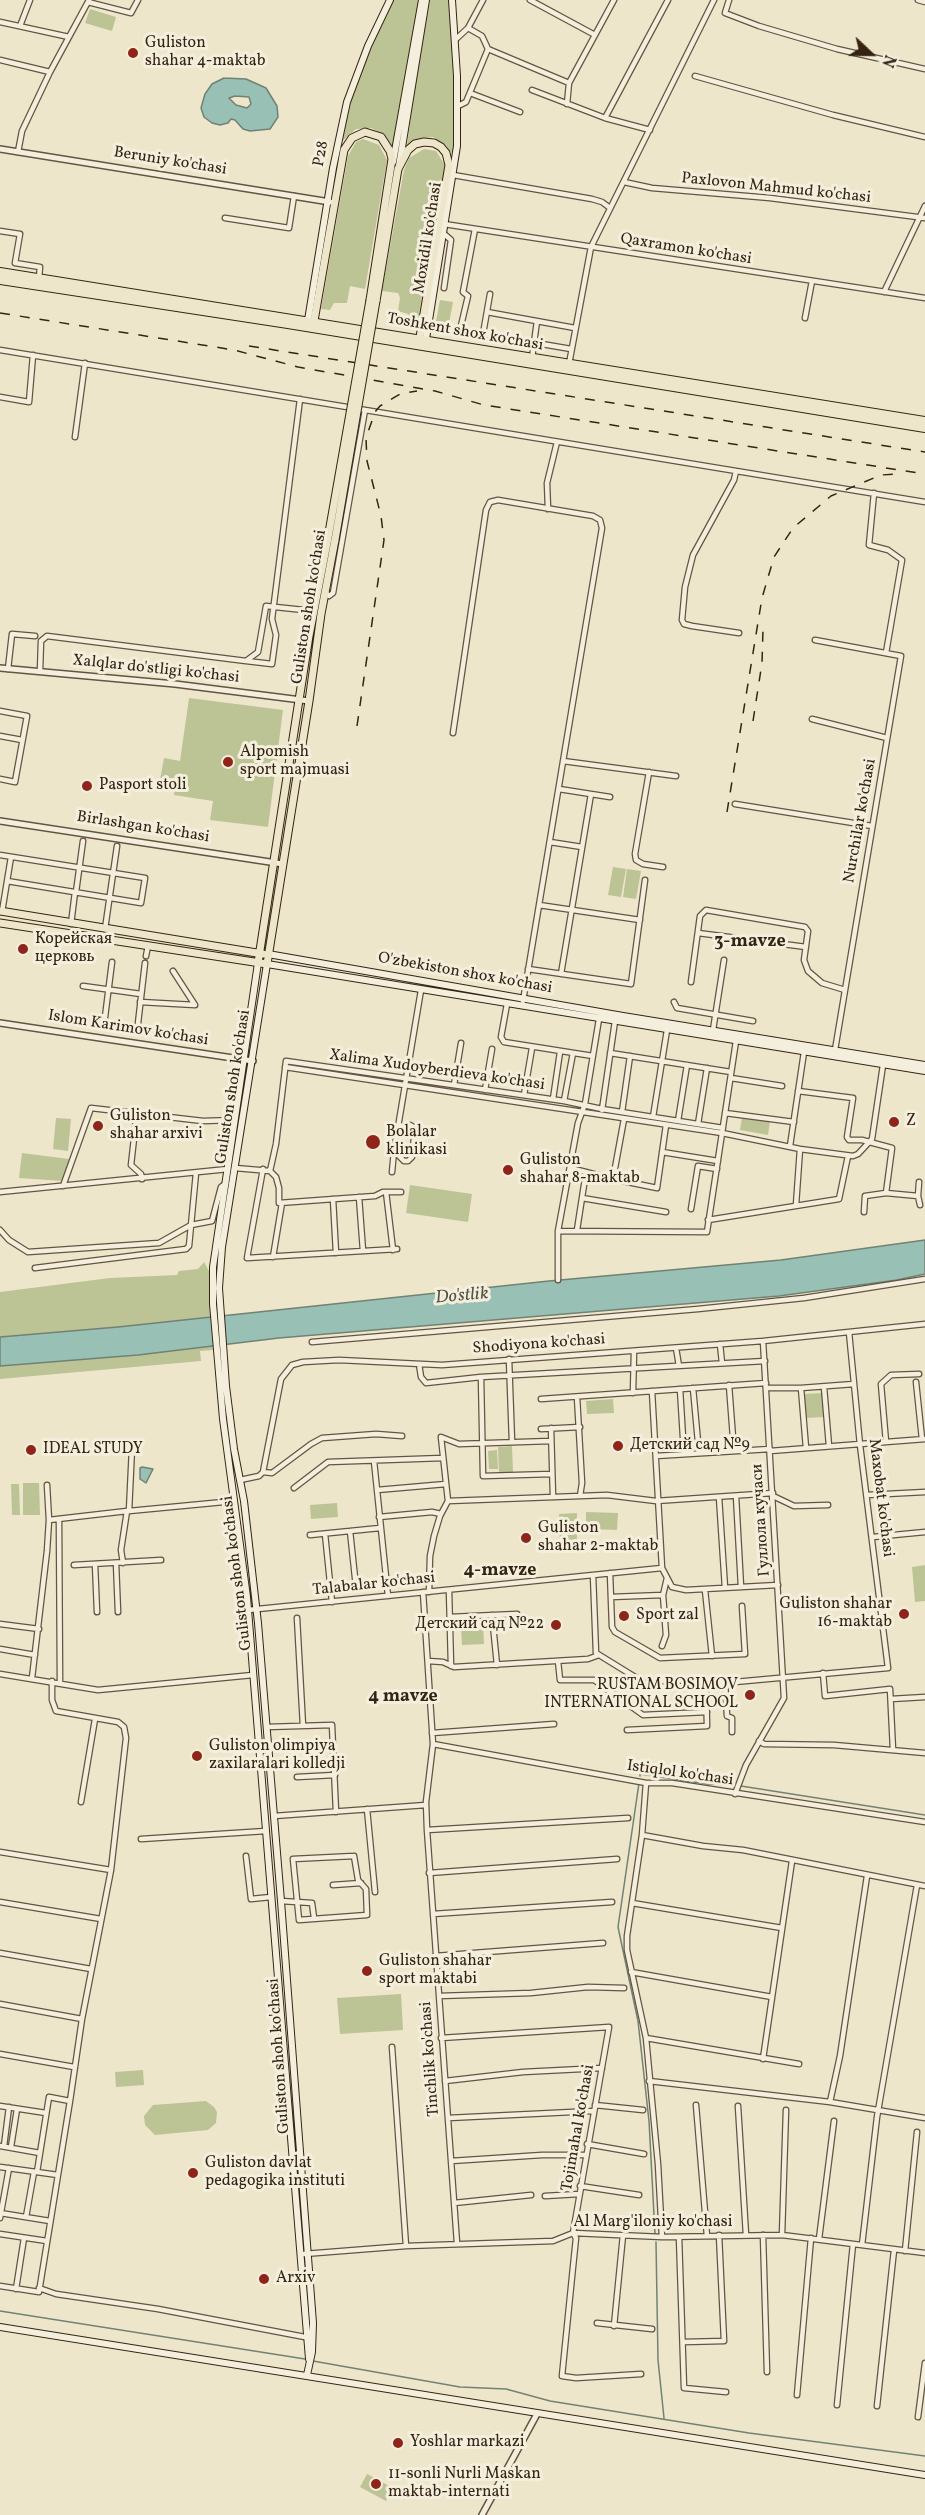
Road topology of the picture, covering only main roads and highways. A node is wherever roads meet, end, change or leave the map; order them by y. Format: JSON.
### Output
{"nodes":[{"id":1,"x":390,"y":0,"type":"edge"},
{"id":2,"x":422,"y":0,"type":"edge"},
{"id":3,"x":426,"y":0,"type":"edge"},
{"id":4,"x":452,"y":0,"type":"edge"},
{"id":5,"x":395,"y":169,"type":"junction"},
{"id":6,"x":332,"y":202,"type":"junction"},
{"id":7,"x":0,"y":272,"type":"edge"},
{"id":8,"x":0,"y":280,"type":"edge"},
{"id":9,"x":197,"y":307,"type":"junction"},
{"id":10,"x":311,"y":321,"type":"junction"},
{"id":11,"x":422,"y":343,"type":"junction"},
{"id":12,"x":543,"y":364,"type":"junction"},
{"id":13,"x":925,"y":422,"type":"edge"},
{"id":14,"x":925,"y":428,"type":"edge"},
{"id":15,"x":331,"y":539,"type":"junction"},
{"id":16,"x":1,"y":912,"type":"edge"},
{"id":17,"x":0,"y":923,"type":"edge"},
{"id":18,"x":245,"y":951,"type":"junction"},
{"id":19,"x":260,"y":953,"type":"junction"},
{"id":20,"x":268,"y":954,"type":"junction"},
{"id":21,"x":285,"y":958,"type":"junction"},
{"id":22,"x":243,"y":961,"type":"junction"},
{"id":23,"x":258,"y":963,"type":"junction"},
{"id":24,"x":267,"y":964,"type":"junction"},
{"id":25,"x":283,"y":967,"type":"junction"},
{"id":26,"x":925,"y":1065,"type":"edge"},
{"id":27,"x":925,"y":1071,"type":"edge"},
{"id":28,"x":232,"y":1168,"type":"junction"},
{"id":29,"x":217,"y":1304,"type":"junction"},
{"id":30,"x":220,"y":1353,"type":"junction"},
{"id":31,"x":305,"y":2254,"type":"junction"},
{"id":32,"x":0,"y":2326,"type":"edge"},
{"id":33,"x":307,"y":2373,"type":"junction"},
{"id":34,"x":925,"y":2475,"type":"edge"}],
"edges":[{"from":1,"to":6,"type":"main road","name":"Р28"},
{"from":2,"to":5,"type":"main road","name":"Guliston shoh ko'chasi"},
{"from":3,"to":5,"type":"main road","name":"Guliston shoh ko'chasi"},
{"from":4,"to":11,"type":"main road","name":"Moxidil ko'chasi"},
{"from":5,"to":6,"type":"main road","name":"Guliston shoh ko'chasi"},
{"from":5,"to":11,"type":"main road","name":"Guliston shoh ko'chasi"},
{"from":5,"to":15,"type":"main road","name":"Guliston shoh ko'chasi","bridge":true},
{"from":6,"to":10,"type":"main road","name":"Guliston shoh ko'chasi"},
{"from":7,"to":9,"type":"highway","name":"Toshkent shox ko'chasi"},
{"from":8,"to":9,"type":"highway","name":"Toshkent shox ko'chasi"},
{"from":9,"to":10,"type":"highway","name":"Toshkent shox ko'chasi"},
{"from":9,"to":11,"type":"highway","name":"Toshkent shox ko'chasi"},
{"from":10,"to":11,"type":"highway","name":"Toshkent shox ko'chasi"},
{"from":11,"to":12,"type":"highway","name":"Toshkent shox ko'chasi"},
{"from":11,"to":12,"type":"highway","name":"Toshkent shox ko'chasi"},
{"from":12,"to":13,"type":"highway","name":"Toshkent shox ko'chasi"},
{"from":12,"to":14,"type":"highway","name":"Toshkent shox ko'chasi"},
{"from":15,"to":19,"type":"main road","name":"Guliston shoh ko'chasi"},
{"from":15,"to":20,"type":"main road","name":"Guliston shoh ko'chasi"},
{"from":16,"to":18,"type":"main road","name":"O'zbekiston shox ko'chasi"},
{"from":17,"to":22,"type":"main road","name":"O'zbekiston shox ko'chasi"},
{"from":18,"to":19,"type":"main road","name":"O'zbekiston shox ko'chasi"},
{"from":18,"to":22,"type":"main road"},
{"from":19,"to":20,"type":"main road","name":"O'zbekiston shox ko'chasi"},
{"from":19,"to":23,"type":"main road","name":"Guliston shoh ko'chasi"},
{"from":20,"to":21,"type":"main road","name":"O'zbekiston shox ko'chasi"},
{"from":20,"to":24,"type":"main road","name":"Guliston shoh ko'chasi"},
{"from":21,"to":25,"type":"main road"},
{"from":21,"to":26,"type":"main road","name":"O'zbekiston shox ko'chasi"},
{"from":22,"to":23,"type":"main road","name":"O'zbekiston shox ko'chasi"},
{"from":23,"to":24,"type":"main road","name":"O'zbekiston shox ko'chasi"},
{"from":23,"to":28,"type":"main road","name":"Guliston shoh ko'chasi"},
{"from":24,"to":25,"type":"main road","name":"O'zbekiston shox ko'chasi"},
{"from":24,"to":28,"type":"main road","name":"Guliston shoh ko'chasi"},
{"from":25,"to":27,"type":"main road","name":"O'zbekiston shox ko'chasi"},
{"from":28,"to":29,"type":"main road","name":"Guliston shoh ko'chasi"},
{"from":28,"to":29,"type":"main road","name":"Guliston shoh ko'chasi"},
{"from":29,"to":30,"type":"main road","name":"Guliston shoh ko'chasi"},
{"from":30,"to":31,"type":"main road","name":"Guliston shoh ko'chasi"},
{"from":30,"to":31,"type":"main road","name":"Guliston shoh ko'chasi"},
{"from":31,"to":33,"type":"main road","name":"Guliston shoh ko'chasi"},
{"from":32,"to":33,"type":"main road"},
{"from":33,"to":34,"type":"main road"}]}
